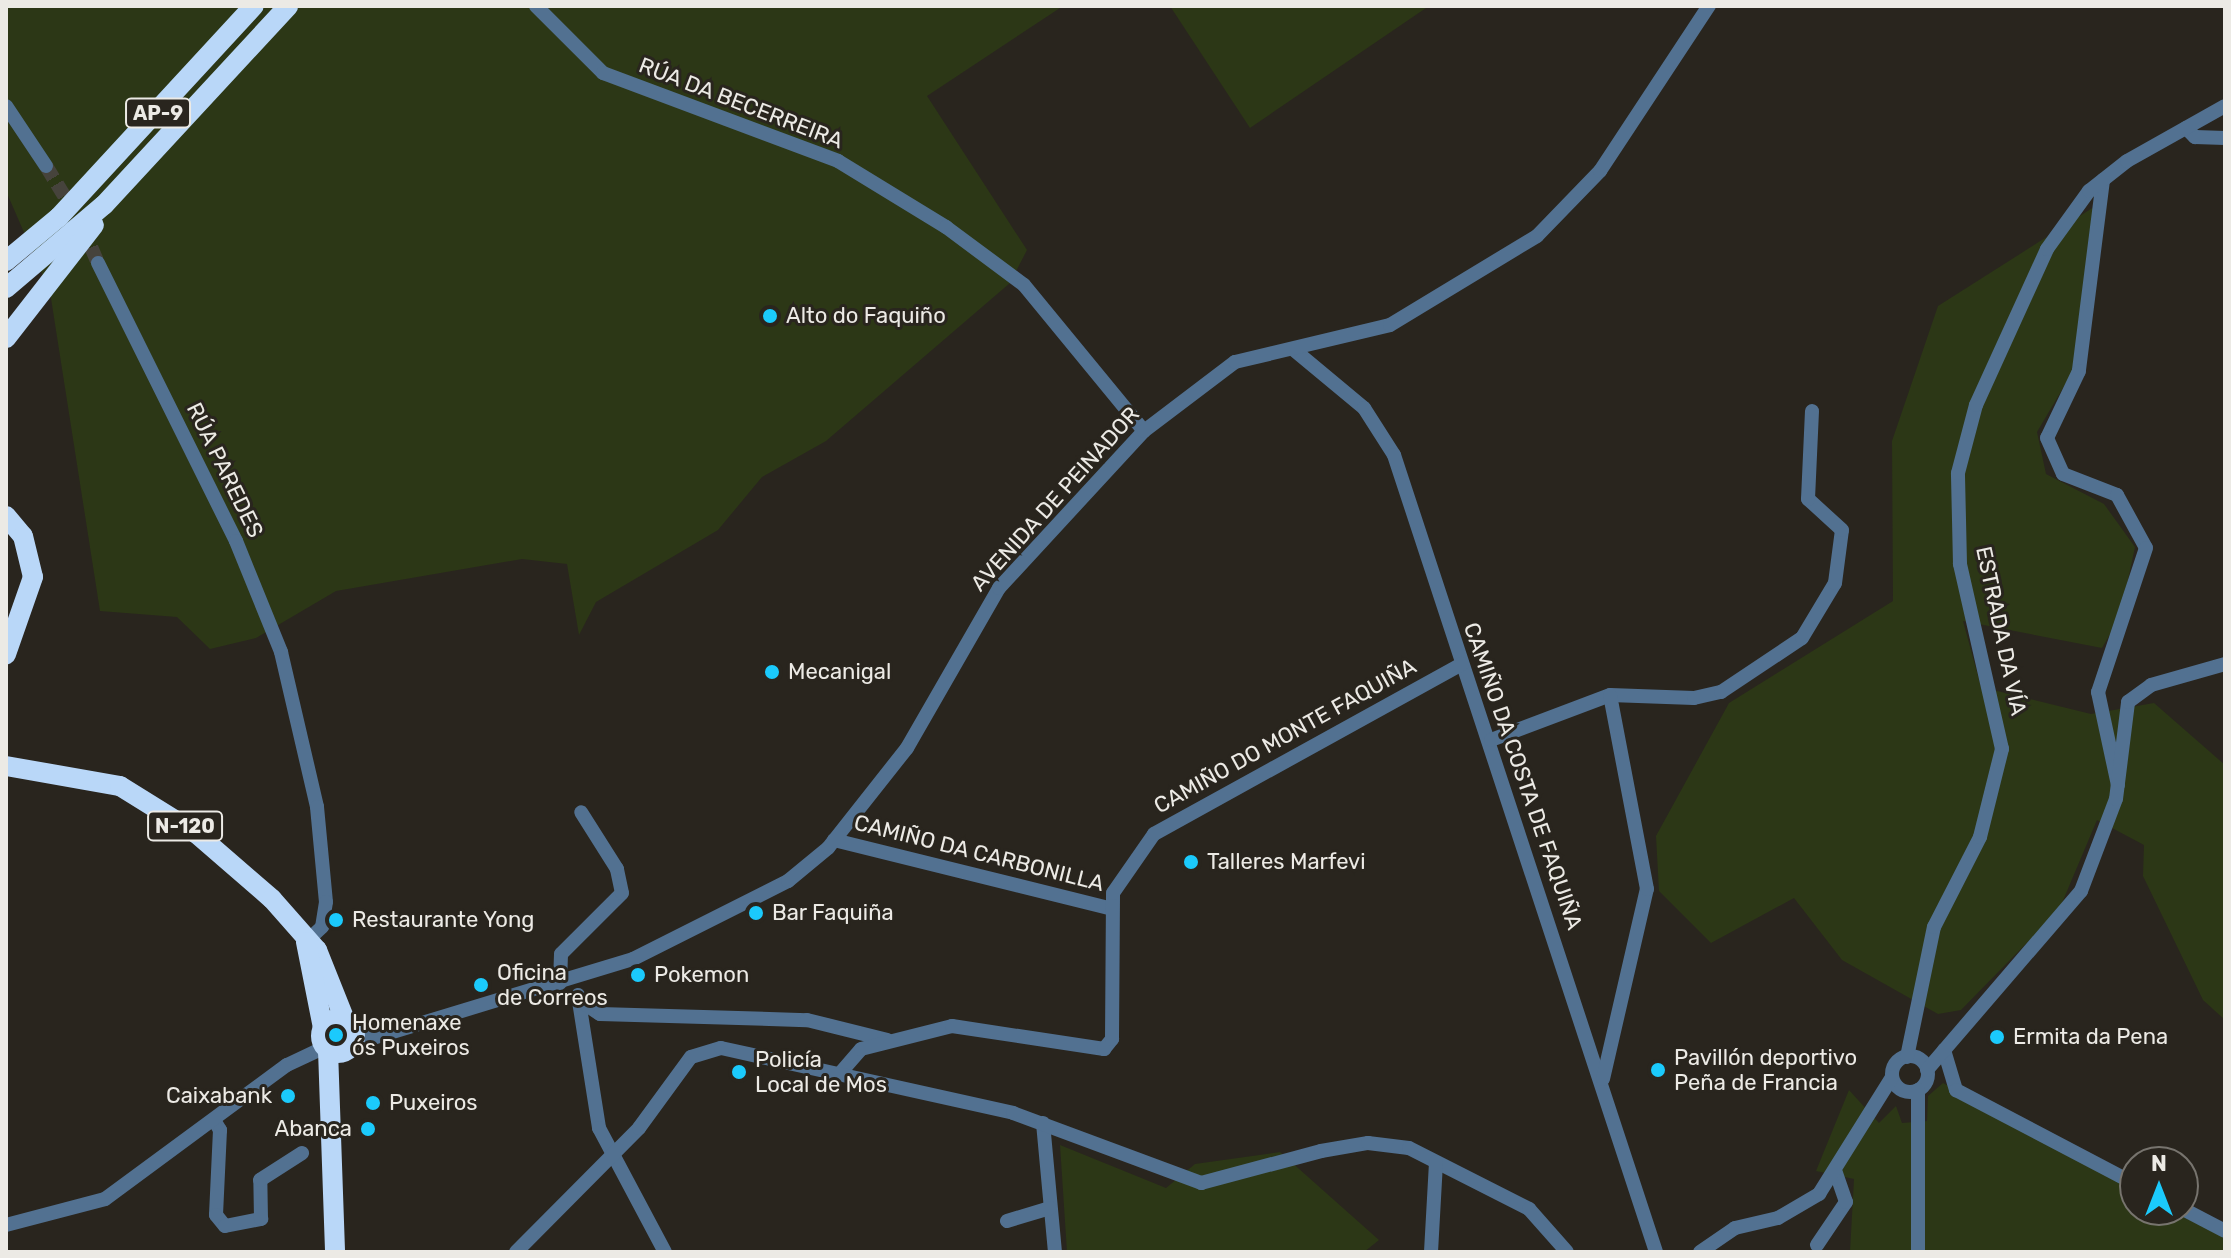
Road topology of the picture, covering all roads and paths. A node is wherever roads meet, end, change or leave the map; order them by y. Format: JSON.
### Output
{"nodes":[{"id":1,"x":254,"y":6,"type":"edge"},
{"id":2,"x":288,"y":6,"type":"edge"},
{"id":3,"x":536,"y":6,"type":"edge"},
{"id":4,"x":1709,"y":6,"type":"edge"},
{"id":5,"x":6,"y":106,"type":"edge"},
{"id":6,"x":2225,"y":106,"type":"edge"},
{"id":7,"x":2186,"y":128,"type":"junction"},
{"id":8,"x":2225,"y":138,"type":"edge"},
{"id":9,"x":46,"y":166,"type":"tunnel mouth"},
{"id":10,"x":2103,"y":180,"type":"junction"},
{"id":11,"x":125,"y":184,"type":"junction"},
{"id":12,"x":59,"y":217,"type":"junction"},
{"id":13,"x":6,"y":248,"type":"edge"},
{"id":14,"x":6,"y":261,"type":"edge"},
{"id":15,"x":98,"y":263,"type":"tunnel mouth"},
{"id":16,"x":6,"y":288,"type":"edge"},
{"id":17,"x":6,"y":338,"type":"edge"},
{"id":18,"x":1293,"y":349,"type":"junction"},
{"id":19,"x":1812,"y":411,"type":"dead end"},
{"id":20,"x":1144,"y":431,"type":"junction"},
{"id":21,"x":6,"y":516,"type":"edge"},
{"id":22,"x":6,"y":654,"type":"edge"},
{"id":23,"x":1462,"y":664,"type":"junction"},
{"id":24,"x":2225,"y":664,"type":"edge"},
{"id":25,"x":1610,"y":695,"type":"junction"},
{"id":26,"x":1491,"y":740,"type":"junction"},
{"id":27,"x":6,"y":766,"type":"edge"},
{"id":28,"x":30,"y":770,"type":"junction"},
{"id":29,"x":6,"y":774,"type":"edge"},
{"id":30,"x":2118,"y":785,"type":"junction"},
{"id":31,"x":581,"y":812,"type":"dead end"},
{"id":32,"x":834,"y":840,"type":"junction"},
{"id":33,"x":1112,"y":909,"type":"junction"},
{"id":34,"x":306,"y":942,"type":"junction"},
{"id":35,"x":566,"y":981,"type":"junction"},
{"id":36,"x":579,"y":1000,"type":"junction"},
{"id":37,"x":1920,"y":1017,"type":"junction"},
{"id":38,"x":339,"y":1038,"type":"junction"},
{"id":39,"x":889,"y":1040,"type":"junction"},
{"id":40,"x":1944,"y":1050,"type":"junction"},
{"id":41,"x":1907,"y":1057,"type":"junction"},
{"id":42,"x":1926,"y":1068,"type":"junction"},
{"id":43,"x":842,"y":1071,"type":"junction"},
{"id":44,"x":1603,"y":1080,"type":"junction"},
{"id":45,"x":1904,"y":1086,"type":"junction"},
{"id":46,"x":214,"y":1120,"type":"junction"},
{"id":47,"x":1043,"y":1123,"type":"junction"},
{"id":48,"x":302,"y":1153,"type":"dead end"},
{"id":49,"x":613,"y":1153,"type":"junction"},
{"id":50,"x":1436,"y":1162,"type":"junction"},
{"id":51,"x":1836,"y":1173,"type":"junction"},
{"id":52,"x":2119,"y":1176,"type":"edge"},
{"id":53,"x":1050,"y":1208,"type":"junction"},
{"id":54,"x":2199,"y":1217,"type":"edge"},
{"id":55,"x":1007,"y":1221,"type":"dead end"},
{"id":56,"x":6,"y":1225,"type":"edge"},
{"id":57,"x":2225,"y":1231,"type":"edge"},
{"id":58,"x":1817,"y":1245,"type":"dead end"},
{"id":59,"x":335,"y":1252,"type":"edge"},
{"id":60,"x":516,"y":1252,"type":"edge"},
{"id":61,"x":665,"y":1252,"type":"edge"},
{"id":62,"x":1055,"y":1252,"type":"edge"},
{"id":63,"x":1431,"y":1252,"type":"edge"},
{"id":64,"x":1567,"y":1252,"type":"edge"},
{"id":65,"x":1656,"y":1252,"type":"edge"},
{"id":66,"x":1700,"y":1252,"type":"edge"},
{"id":67,"x":1918,"y":1252,"type":"edge"}],
"edges":[{"from":1,"to":12,"type":"highway","number":"AP-9"},
{"from":2,"to":11,"type":"highway","number":"AP-9"},
{"from":3,"to":20,"type":"street","name":"RÚA DA BECERREIRA"},
{"from":4,"to":18,"type":"street","name":"AVENIDA DE PEINADOR"},
{"from":5,"to":9,"type":"street"},
{"from":6,"to":7,"type":"street","name":"ESTRADA DA VÍA"},
{"from":7,"to":8,"type":"street"},
{"from":7,"to":10,"type":"street","name":"ESTRADA DA VÍA"},
{"from":10,"to":30,"type":"street"},
{"from":10,"to":37,"type":"street","name":"ESTRADA DA VÍA"},
{"from":11,"to":16,"type":"highway","number":"AP-9"},
{"from":11,"to":17,"type":"highway"},
{"from":12,"to":13,"type":"highway"},
{"from":12,"to":14,"type":"highway","number":"AP-9"},
{"from":15,"to":34,"type":"street","name":"RÚA PAREDES"},
{"from":18,"to":20,"type":"street","name":"AVENIDA DE PEINADOR"},
{"from":18,"to":23,"type":"street","name":"CAMIÑO DA COSTA DE FAQUIÑA"},
{"from":19,"to":25,"type":"street"},
{"from":20,"to":32,"type":"street","name":"AVENIDA DE PEINADOR"},
{"from":21,"to":22,"type":"highway"},
{"from":23,"to":26,"type":"street","name":"CAMIÑO DA COSTA DE FAQUIÑA"},
{"from":23,"to":33,"type":"street","name":"CAMIÑO DO MONTE FAQUIÑA"},
{"from":24,"to":30,"type":"street"},
{"from":25,"to":26,"type":"street"},
{"from":25,"to":44,"type":"street"},
{"from":26,"to":44,"type":"street","name":"CAMIÑO DA COSTA DE FAQUIÑA"},
{"from":27,"to":28,"type":"highway","number":"N-120"},
{"from":28,"to":29,"type":"highway","number":"N-120"},
{"from":28,"to":34,"type":"highway","number":"N-120"},
{"from":30,"to":40,"type":"street"},
{"from":31,"to":35,"type":"street"},
{"from":32,"to":33,"type":"street","name":"CAMIÑO DA CARBONILLA"},
{"from":32,"to":35,"type":"street","name":"AVENIDA DE PEINADOR"},
{"from":33,"to":39,"type":"street","name":"CAMIÑO DO MONTE FAQUIÑA"},
{"from":34,"to":38,"type":"highway","number":"N-120"},
{"from":35,"to":36,"type":"street"},
{"from":35,"to":38,"type":"street","name":"AVENIDA DE PEINADOR"},
{"from":36,"to":39,"type":"street"},
{"from":36,"to":49,"type":"street"},
{"from":37,"to":41,"type":"street"},
{"from":37,"to":42,"type":"street"},
{"from":38,"to":46,"type":"street","name":"AVENIDA DE PEINADOR"},
{"from":38,"to":59,"type":"highway","number":"N-120"},
{"from":39,"to":43,"type":"street","name":"CAMIÑO DO MONTE FAQUIÑA"},
{"from":40,"to":42,"type":"street"},
{"from":40,"to":52,"type":"street"},
{"from":41,"to":42,"type":"street"},
{"from":41,"to":45,"type":"street"},
{"from":42,"to":45,"type":"street"},
{"from":43,"to":47,"type":"street"},
{"from":43,"to":49,"type":"street"},
{"from":44,"to":65,"type":"street","name":"CAMIÑO DA COSTA DE FAQUIÑA"},
{"from":45,"to":51,"type":"street"},
{"from":45,"to":67,"type":"street"},
{"from":46,"to":48,"type":"street"},
{"from":46,"to":56,"type":"street","name":"AVENIDA DE PEINADOR"},
{"from":47,"to":50,"type":"street"},
{"from":47,"to":53,"type":"street"},
{"from":49,"to":60,"type":"street"},
{"from":49,"to":61,"type":"street"},
{"from":50,"to":63,"type":"street"},
{"from":50,"to":64,"type":"street"},
{"from":51,"to":58,"type":"street"},
{"from":51,"to":66,"type":"street"},
{"from":53,"to":55,"type":"street"},
{"from":53,"to":62,"type":"street"},
{"from":54,"to":57,"type":"street"}]}
